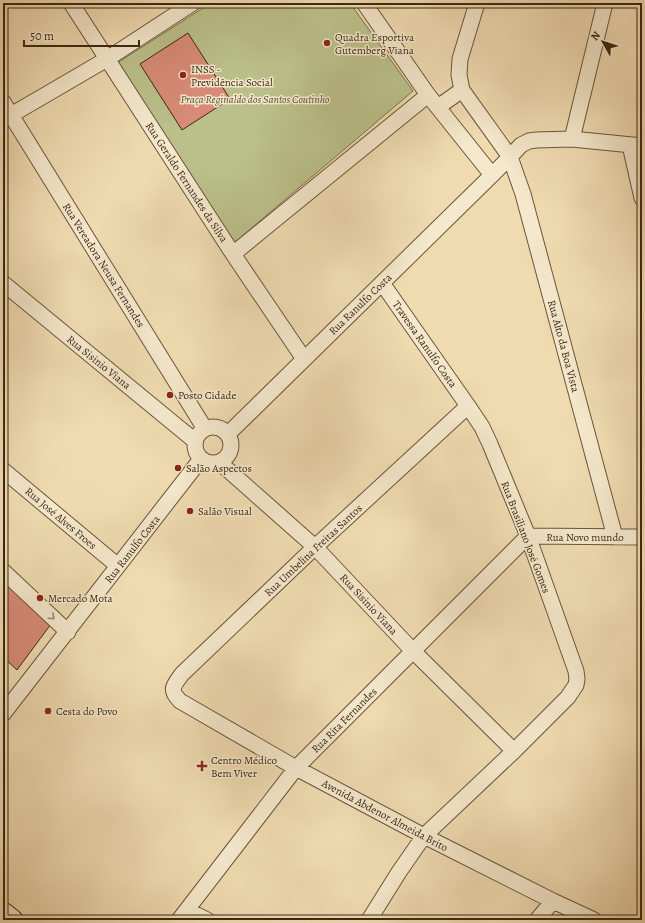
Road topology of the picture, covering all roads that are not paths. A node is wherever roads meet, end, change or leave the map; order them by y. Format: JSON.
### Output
{"nodes":[{"id":1,"x":71,"y":3,"type":"edge"},
{"id":2,"x":193,"y":3,"type":"edge"},
{"id":3,"x":364,"y":3,"type":"edge"},
{"id":4,"x":477,"y":3,"type":"edge"},
{"id":5,"x":605,"y":3,"type":"edge"},
{"id":6,"x":107,"y":59,"type":"junction"},
{"id":7,"x":462,"y":90,"type":"junction"},
{"id":8,"x":428,"y":95,"type":"junction"},
{"id":9,"x":438,"y":107,"type":"junction"},
{"id":10,"x":7,"y":108,"type":"edge"},
{"id":11,"x":572,"y":139,"type":"junction"},
{"id":12,"x":636,"y":146,"type":"edge"},
{"id":13,"x":510,"y":156,"type":"junction"},
{"id":14,"x":492,"y":174,"type":"junction"},
{"id":15,"x":642,"y":198,"type":"edge"},
{"id":16,"x":233,"y":254,"type":"junction"},
{"id":17,"x":382,"y":283,"type":"junction"},
{"id":18,"x":3,"y":284,"type":"edge"},
{"id":19,"x":304,"y":359,"type":"junction"},
{"id":20,"x":468,"y":406,"type":"junction"},
{"id":21,"x":228,"y":434,"type":"junction"},
{"id":22,"x":200,"y":435,"type":"junction"},
{"id":23,"x":201,"y":459,"type":"junction"},
{"id":24,"x":219,"y":462,"type":"junction"},
{"id":25,"x":3,"y":470,"type":"edge"},
{"id":26,"x":528,"y":536,"type":"junction"},
{"id":27,"x":615,"y":537,"type":"junction"},
{"id":28,"x":642,"y":537,"type":"edge"},
{"id":29,"x":315,"y":547,"type":"junction"},
{"id":30,"x":118,"y":566,"type":"junction"},
{"id":31,"x":3,"y":571,"type":"edge"},
{"id":32,"x":68,"y":632,"type":"junction"},
{"id":33,"x":413,"y":651,"type":"junction"},
{"id":34,"x":180,"y":701,"type":"joint"},
{"id":35,"x":3,"y":714,"type":"edge"},
{"id":36,"x":514,"y":752,"type":"junction"},
{"id":37,"x":296,"y":768,"type":"junction"},
{"id":38,"x":424,"y":836,"type":"junction"},
{"id":39,"x":552,"y":901,"type":"junction"},
{"id":40,"x":3,"y":913,"type":"edge"},
{"id":41,"x":183,"y":915,"type":"edge"},
{"id":42,"x":12,"y":920,"type":"edge"},
{"id":43,"x":207,"y":920,"type":"edge"},
{"id":44,"x":369,"y":920,"type":"edge"},
{"id":45,"x":537,"y":920,"type":"edge"},
{"id":46,"x":594,"y":920,"type":"edge"}],
"edges":[{"from":1,"to":6,"type":"street","name":"Rua Geraldo Fernandes da Silva"},
{"from":2,"to":6,"type":"street"},
{"from":3,"to":8,"type":"street"},
{"from":4,"to":7,"type":"street"},
{"from":5,"to":11,"type":"street"},
{"from":6,"to":10,"type":"street"},
{"from":6,"to":16,"type":"street","name":"Rua Geraldo Fernandes da Silva"},
{"from":7,"to":9,"type":"street"},
{"from":7,"to":13,"type":"street","name":"Rua Alto da Boa Vista"},
{"from":8,"to":9,"type":"street"},
{"from":8,"to":16,"type":"street"},
{"from":9,"to":14,"type":"street"},
{"from":10,"to":22,"type":"street","name":"Rua Vereadora Neusa Fernandes"},
{"from":11,"to":12,"type":"street","name":"Rua Ranulfo Costa"},
{"from":11,"to":13,"type":"street","name":"Rua Ranulfo Costa"},
{"from":12,"to":15,"type":"street"},
{"from":13,"to":14,"type":"street","name":"Rua Ranulfo Costa"},
{"from":13,"to":27,"type":"street","name":"Rua Alto da Boa Vista"},
{"from":14,"to":17,"type":"street","name":"Rua Ranulfo Costa"},
{"from":16,"to":19,"type":"street","name":"Rua Geraldo Fernandes da Silva"},
{"from":17,"to":19,"type":"street","name":"Rua Ranulfo Costa"},
{"from":17,"to":20,"type":"street","name":"Travessa Ranulfo Costa"},
{"from":18,"to":22,"type":"street","name":"Rua Sisinio Viana"},
{"from":19,"to":21,"type":"street","name":"Rua Ranulfo Costa"},
{"from":20,"to":26,"type":"street","name":"Rua Brasiliano José Gomes"},
{"from":20,"to":29,"type":"street","name":"Rua Umbelina Freitas Santos"},
{"from":21,"to":22,"type":"street"},
{"from":21,"to":24,"type":"street"},
{"from":22,"to":23,"type":"street"},
{"from":23,"to":24,"type":"street"},
{"from":23,"to":30,"type":"street","name":"Rua Ranulfo Costa"},
{"from":24,"to":29,"type":"street","name":"Rua Sisinio Viana"},
{"from":25,"to":30,"type":"street","name":"Rua José Alves Froes"},
{"from":26,"to":27,"type":"street","name":"Rua Novo mundo"},
{"from":26,"to":33,"type":"street","name":"Rua Rita Fernandes"},
{"from":26,"to":36,"type":"street","name":"Rua Brasiliano José Gomes"},
{"from":27,"to":28,"type":"street","name":"Rua Novo mundo"},
{"from":29,"to":33,"type":"street","name":"Rua Sisinio Viana"},
{"from":29,"to":34,"type":"street","name":"Rua Umbelina Freitas Santos"},
{"from":30,"to":32,"type":"street","name":"Rua Ranulfo Costa"},
{"from":31,"to":32,"type":"street","one_way":true},
{"from":32,"to":35,"type":"street","name":"Rua Ranulfo Costa"},
{"from":33,"to":36,"type":"street","name":"Rua Sisinio Viana"},
{"from":33,"to":37,"type":"street","name":"Rua Rita Fernandes"},
{"from":34,"to":37,"type":"street","name":"Avenida Abdenor Almeida Brito"},
{"from":36,"to":38,"type":"street"},
{"from":37,"to":38,"type":"street","name":"Avenida Abdenor Almeida Brito"},
{"from":37,"to":41,"type":"street","name":"Rua Rita Fernandes"},
{"from":38,"to":39,"type":"street","name":"Avenida Abdenor Almeida Brito"},
{"from":38,"to":44,"type":"street"},
{"from":39,"to":45,"type":"street"},
{"from":39,"to":46,"type":"street","name":"Avenida Abdenor Almeida Brito"},
{"from":40,"to":42,"type":"main road"},
{"from":41,"to":43,"type":"street"}]}
